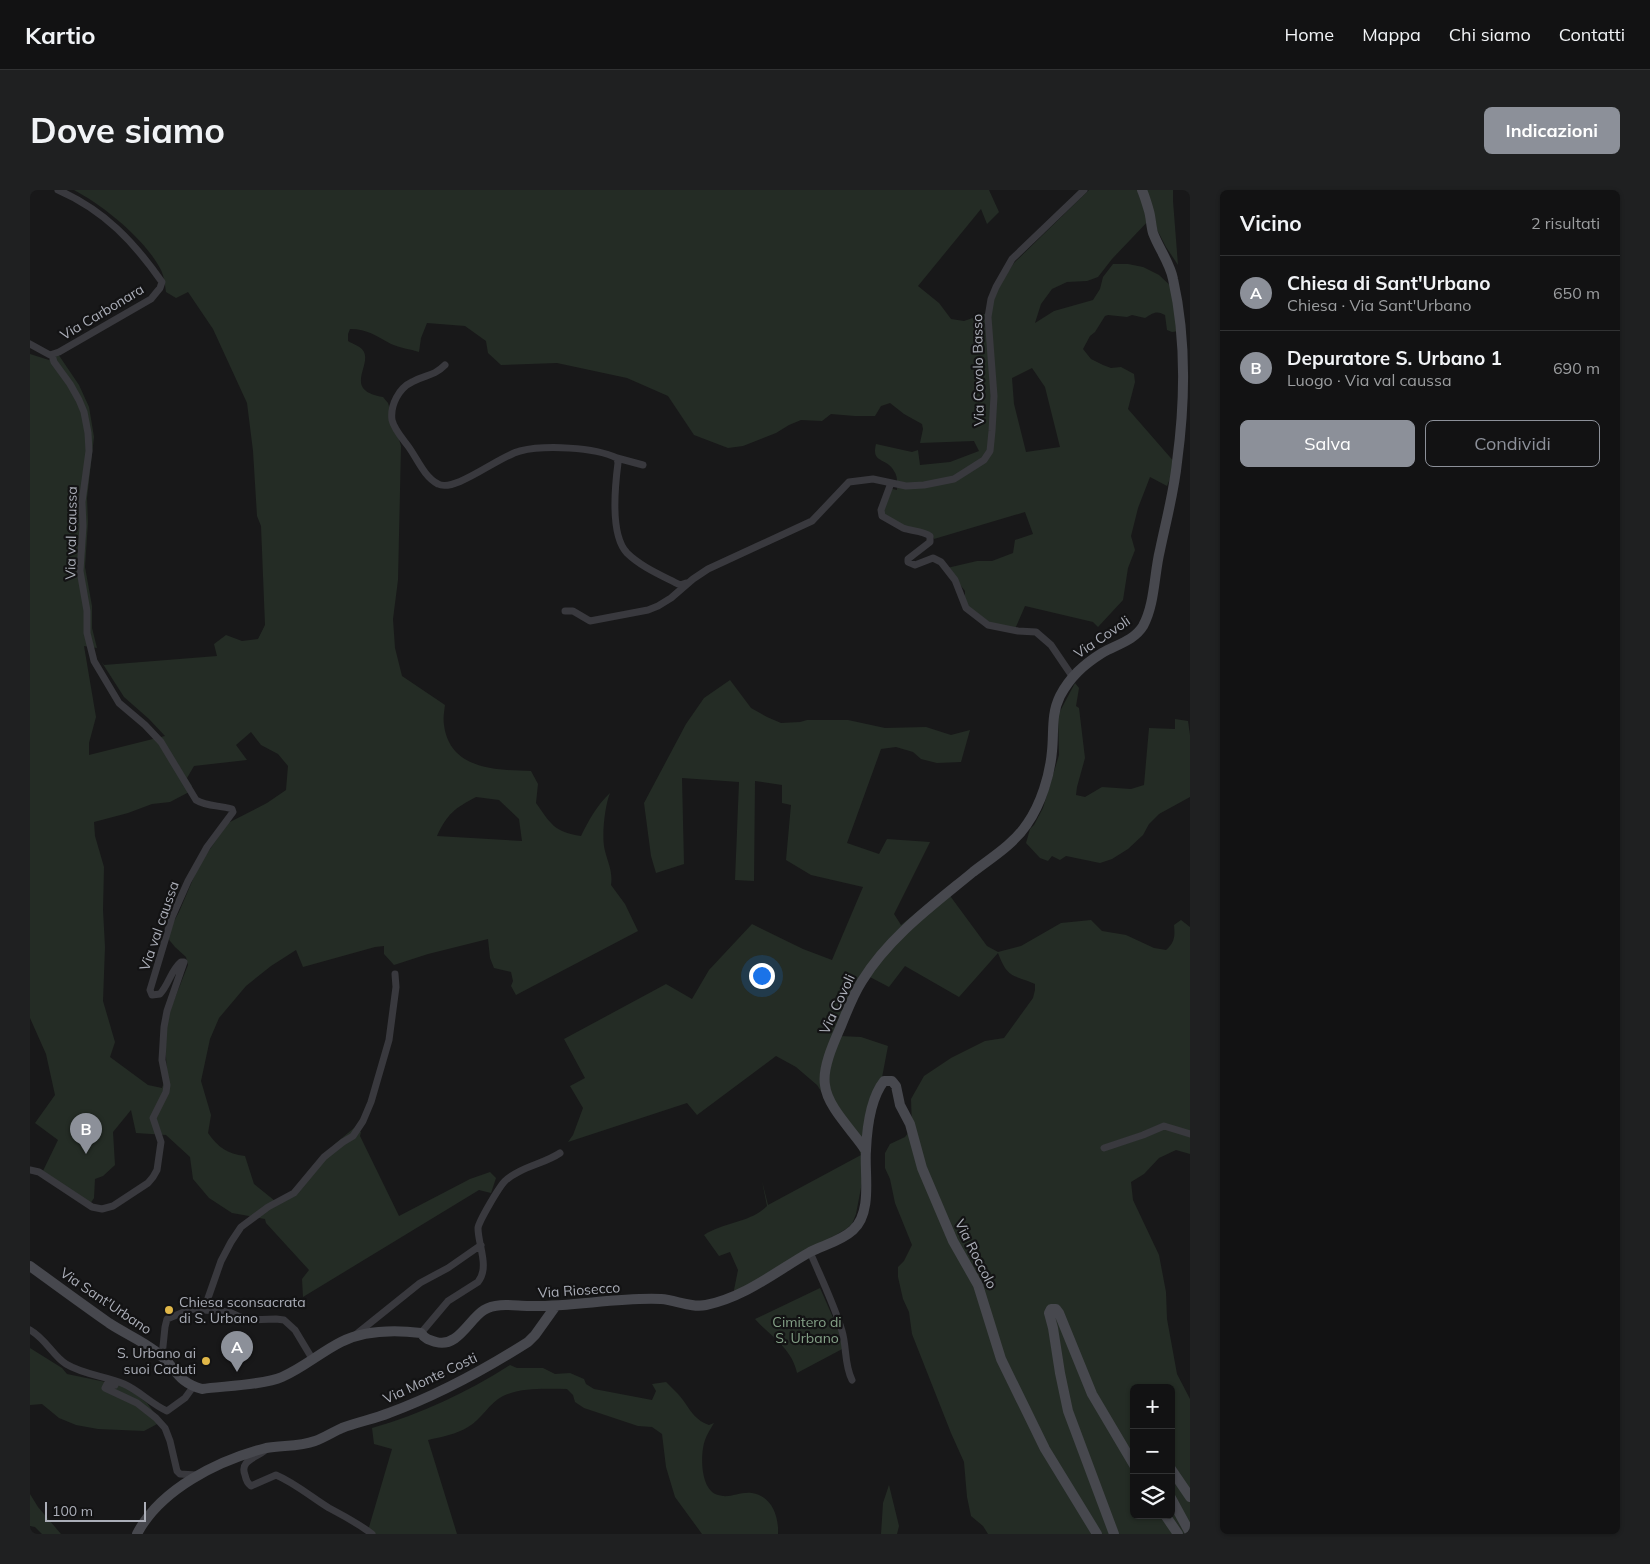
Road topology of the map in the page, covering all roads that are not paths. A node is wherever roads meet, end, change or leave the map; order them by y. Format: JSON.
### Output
{"nodes":[{"id":1,"x":58,"y":190,"type":"edge"},
{"id":2,"x":1084,"y":190,"type":"edge"},
{"id":3,"x":1142,"y":190,"type":"edge"},
{"id":4,"x":30,"y":344,"type":"edge"},
{"id":5,"x":52,"y":355,"type":"junction"},
{"id":6,"x":445,"y":365,"type":"dead end"},
{"id":7,"x":617,"y":458,"type":"junction"},
{"id":8,"x":643,"y":465,"type":"dead end"},
{"id":9,"x":892,"y":483,"type":"junction"},
{"id":10,"x":689,"y":582,"type":"junction"},
{"id":11,"x":565,"y":611,"type":"dead end"},
{"id":12,"x":1072,"y":676,"type":"junction"},
{"id":13,"x":395,"y":974,"type":"dead end"},
{"id":14,"x":1190,"y":1134,"type":"edge"},
{"id":15,"x":1104,"y":1148,"type":"dead end"},
{"id":16,"x":866,"y":1151,"type":"junction"},
{"id":17,"x":560,"y":1153,"type":"dead end"},
{"id":18,"x":30,"y":1170,"type":"edge"},
{"id":19,"x":480,"y":1245,"type":"junction"},
{"id":20,"x":810,"y":1252,"type":"junction"},
{"id":21,"x":30,"y":1266,"type":"edge"},
{"id":22,"x":555,"y":1307,"type":"junction"},
{"id":23,"x":202,"y":1310,"type":"junction"},
{"id":24,"x":30,"y":1330,"type":"edge"},
{"id":25,"x":421,"y":1333,"type":"junction"},
{"id":26,"x":353,"y":1338,"type":"junction"},
{"id":27,"x":162,"y":1356,"type":"junction"},
{"id":28,"x":313,"y":1360,"type":"junction"},
{"id":29,"x":852,"y":1380,"type":"dead end"},
{"id":30,"x":130,"y":1387,"type":"junction"},
{"id":31,"x":193,"y":1387,"type":"junction"},
{"id":32,"x":269,"y":1448,"type":"junction"},
{"id":33,"x":1130,"y":1458,"type":"edge"},
{"id":34,"x":1174,"y":1474,"type":"edge"},
{"id":35,"x":200,"y":1475,"type":"junction"},
{"id":36,"x":1190,"y":1498,"type":"edge"},
{"id":37,"x":1175,"y":1505,"type":"edge"},
{"id":38,"x":1168,"y":1519,"type":"edge"},
{"id":39,"x":1190,"y":1533,"type":"edge"},
{"id":40,"x":137,"y":1534,"type":"edge"},
{"id":41,"x":372,"y":1534,"type":"edge"},
{"id":42,"x":1098,"y":1534,"type":"edge"},
{"id":43,"x":1114,"y":1534,"type":"edge"},
{"id":44,"x":1178,"y":1534,"type":"edge"}],
"edges":[{"from":1,"to":5,"type":"street","name":"Via Carbonara"},
{"from":2,"to":9,"type":"street","name":"Via Covolo Basso"},
{"from":3,"to":12,"type":"street","name":"Via Covoli"},
{"from":4,"to":5,"type":"street","name":"Via Carbonara"},
{"from":5,"to":18,"type":"street","name":"Via val caussa"},
{"from":6,"to":7,"type":"street"},
{"from":7,"to":8,"type":"street"},
{"from":7,"to":10,"type":"street"},
{"from":9,"to":10,"type":"street","name":"Via Covolo Basso"},
{"from":9,"to":12,"type":"street"},
{"from":10,"to":11,"type":"street","name":"Via Covolo Basso"},
{"from":12,"to":16,"type":"street","name":"Via Covoli"},
{"from":13,"to":23,"type":"street"},
{"from":14,"to":15,"type":"street"},
{"from":16,"to":20,"type":"street","name":"Via Riosecco"},
{"from":16,"to":42,"type":"street","name":"Via Roccolo"},
{"from":17,"to":19,"type":"street"},
{"from":19,"to":25,"type":"street"},
{"from":19,"to":26,"type":"street"},
{"from":20,"to":22,"type":"street","name":"Via Riosecco"},
{"from":20,"to":29,"type":"street"},
{"from":21,"to":27,"type":"street","name":"Via Sant'Urbano"},
{"from":22,"to":25,"type":"street","name":"Via Riosecco"},
{"from":22,"to":32,"type":"street","name":"Via Monte Costi"},
{"from":23,"to":27,"type":"street"},
{"from":23,"to":28,"type":"street"},
{"from":24,"to":30,"type":"street"},
{"from":25,"to":26,"type":"street","name":"Via Riosecco"},
{"from":26,"to":28,"type":"street"},
{"from":27,"to":31,"type":"street","name":"Via Sant'Urbano"},
{"from":28,"to":31,"type":"street"},
{"from":30,"to":31,"type":"street"},
{"from":30,"to":35,"type":"street"},
{"from":32,"to":35,"type":"street","name":"Via Monte Costi"},
{"from":32,"to":41,"type":"street","name":"Via Monte Costi"},
{"from":33,"to":43,"type":"street"},
{"from":34,"to":36,"type":"street"},
{"from":35,"to":40,"type":"street","name":"Via Monte Costi"},
{"from":37,"to":39,"type":"street"},
{"from":38,"to":44,"type":"street"}]}
